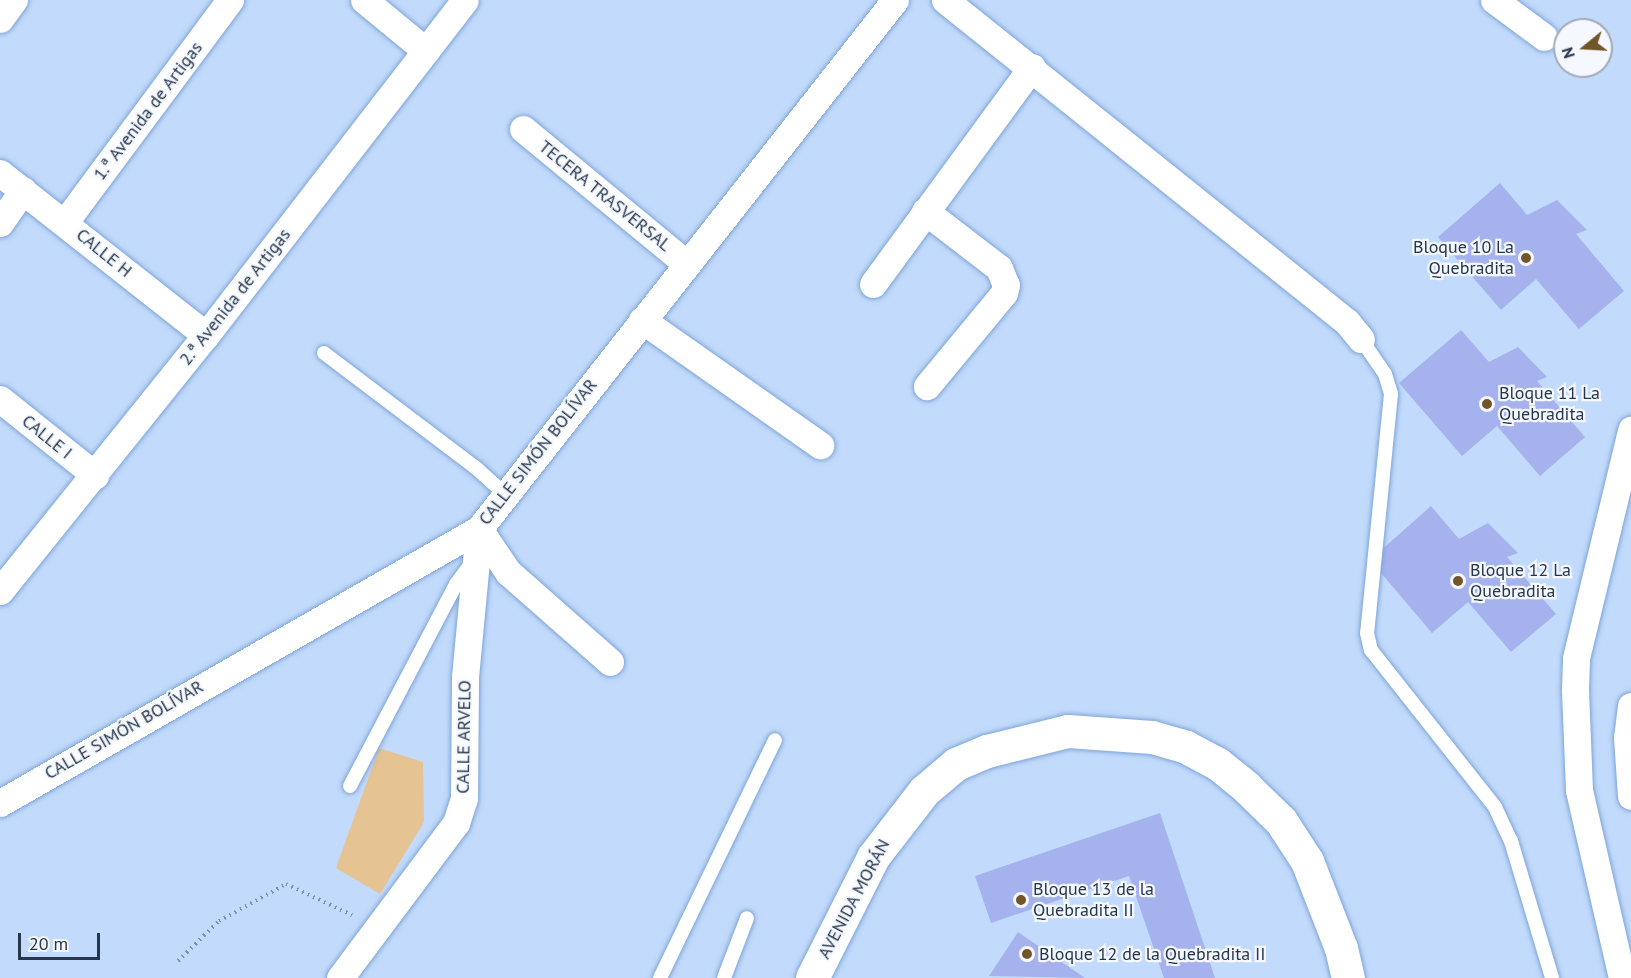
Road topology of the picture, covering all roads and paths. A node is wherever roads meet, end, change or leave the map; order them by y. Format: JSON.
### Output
{"nodes":[{"id":1,"x":15,"y":0,"type":"edge"},
{"id":2,"x":230,"y":0,"type":"edge"},
{"id":3,"x":364,"y":0,"type":"edge"},
{"id":4,"x":465,"y":0,"type":"edge"},
{"id":5,"x":895,"y":0,"type":"edge"},
{"id":6,"x":945,"y":0,"type":"edge"},
{"id":7,"x":1494,"y":0,"type":"edge"},
{"id":8,"x":0,"y":19,"type":"edge"},
{"id":9,"x":1544,"y":37,"type":"dead end"},
{"id":10,"x":426,"y":51,"type":"junction"},
{"id":11,"x":1032,"y":66,"type":"junction"},
{"id":12,"x":523,"y":129,"type":"dead end"},
{"id":13,"x":0,"y":173,"type":"edge"},
{"id":14,"x":23,"y":190,"type":"junction"},
{"id":15,"x":925,"y":211,"type":"junction"},
{"id":16,"x":65,"y":222,"type":"junction"},
{"id":17,"x":0,"y":223,"type":"edge"},
{"id":18,"x":687,"y":264,"type":"junction"},
{"id":19,"x":873,"y":284,"type":"dead end"},
{"id":20,"x":642,"y":320,"type":"junction"},
{"id":21,"x":206,"y":335,"type":"junction"},
{"id":22,"x":1362,"y":339,"type":"joint"},
{"id":23,"x":324,"y":352,"type":"dead end"},
{"id":24,"x":927,"y":386,"type":"dead end"},
{"id":25,"x":0,"y":399,"type":"edge"},
{"id":26,"x":1631,"y":430,"type":"edge"},
{"id":27,"x":820,"y":445,"type":"dead end"},
{"id":28,"x":95,"y":475,"type":"junction"},
{"id":29,"x":504,"y":493,"type":"junction"},
{"id":30,"x":479,"y":529,"type":"junction"},
{"id":31,"x":474,"y":560,"type":"junction"},
{"id":32,"x":0,"y":591,"type":"edge"},
{"id":33,"x":610,"y":662,"type":"dead end"},
{"id":34,"x":1631,"y":706,"type":"edge"},
{"id":35,"x":775,"y":740,"type":"dead end"},
{"id":36,"x":351,"y":786,"type":"dead end"},
{"id":37,"x":1631,"y":796,"type":"edge"},
{"id":38,"x":0,"y":803,"type":"edge"},
{"id":39,"x":1619,"y":912,"type":"edge"},
{"id":40,"x":747,"y":918,"type":"dead end"},
{"id":41,"x":380,"y":928,"type":"junction"},
{"id":42,"x":178,"y":961,"type":"dead end"},
{"id":43,"x":1631,"y":972,"type":"edge"},
{"id":44,"x":340,"y":978,"type":"edge"},
{"id":45,"x":660,"y":978,"type":"edge"},
{"id":46,"x":724,"y":978,"type":"edge"},
{"id":47,"x":812,"y":978,"type":"edge"},
{"id":48,"x":1348,"y":978,"type":"edge"},
{"id":49,"x":1552,"y":978,"type":"edge"},
{"id":50,"x":1622,"y":978,"type":"edge"},
{"id":51,"x":1630,"y":978,"type":"edge"}],
"edges":[{"from":1,"to":8,"type":"street"},
{"from":2,"to":16,"type":"street","name":"1.ª Avenida de Artigas"},
{"from":3,"to":10,"type":"street"},
{"from":4,"to":10,"type":"street","name":"2.ª Avenida de Artigas"},
{"from":5,"to":18,"type":"street","name":"CALLE SIMÓN BOLÍVAR"},
{"from":6,"to":11,"type":"street"},
{"from":7,"to":9,"type":"street"},
{"from":10,"to":21,"type":"street","name":"2.ª Avenida de Artigas"},
{"from":11,"to":15,"type":"street"},
{"from":11,"to":22,"type":"street"},
{"from":12,"to":18,"type":"street","name":"TECERA TRASVERSAL"},
{"from":13,"to":14,"type":"street","name":"CALLE H"},
{"from":14,"to":16,"type":"street","name":"CALLE H"},
{"from":14,"to":17,"type":"street"},
{"from":15,"to":19,"type":"street"},
{"from":15,"to":24,"type":"street"},
{"from":16,"to":21,"type":"street","name":"CALLE H"},
{"from":18,"to":20,"type":"street","name":"CALLE SIMÓN BOLÍVAR"},
{"from":20,"to":27,"type":"street"},
{"from":20,"to":29,"type":"street","name":"CALLE SIMÓN BOLÍVAR"},
{"from":21,"to":28,"type":"street","name":"2.ª Avenida de Artigas"},
{"from":22,"to":49,"type":"lane"},
{"from":23,"to":29,"type":"lane"},
{"from":25,"to":28,"type":"street","name":"CALLE I"},
{"from":26,"to":39,"type":"street"},
{"from":28,"to":32,"type":"street","name":"2.ª Avenida de Artigas"},
{"from":29,"to":30,"type":"street","name":"CALLE SIMÓN BOLÍVAR"},
{"from":30,"to":31,"type":"street","name":"CALLE ARVELO"},
{"from":30,"to":33,"type":"street"},
{"from":30,"to":38,"type":"street","name":"CALLE SIMÓN BOLÍVAR"},
{"from":31,"to":36,"type":"lane"},
{"from":31,"to":41,"type":"street","name":"CALLE ARVELO"},
{"from":34,"to":37,"type":"street"},
{"from":35,"to":45,"type":"lane"},
{"from":39,"to":50,"type":"street"},
{"from":40,"to":46,"type":"lane"},
{"from":41,"to":42,"type":"path"},
{"from":41,"to":44,"type":"street","name":"CALLE ARVELO"},
{"from":43,"to":51,"type":"street"},
{"from":47,"to":48,"type":"main road","name":"AVENIDA MORÁN"}]}
